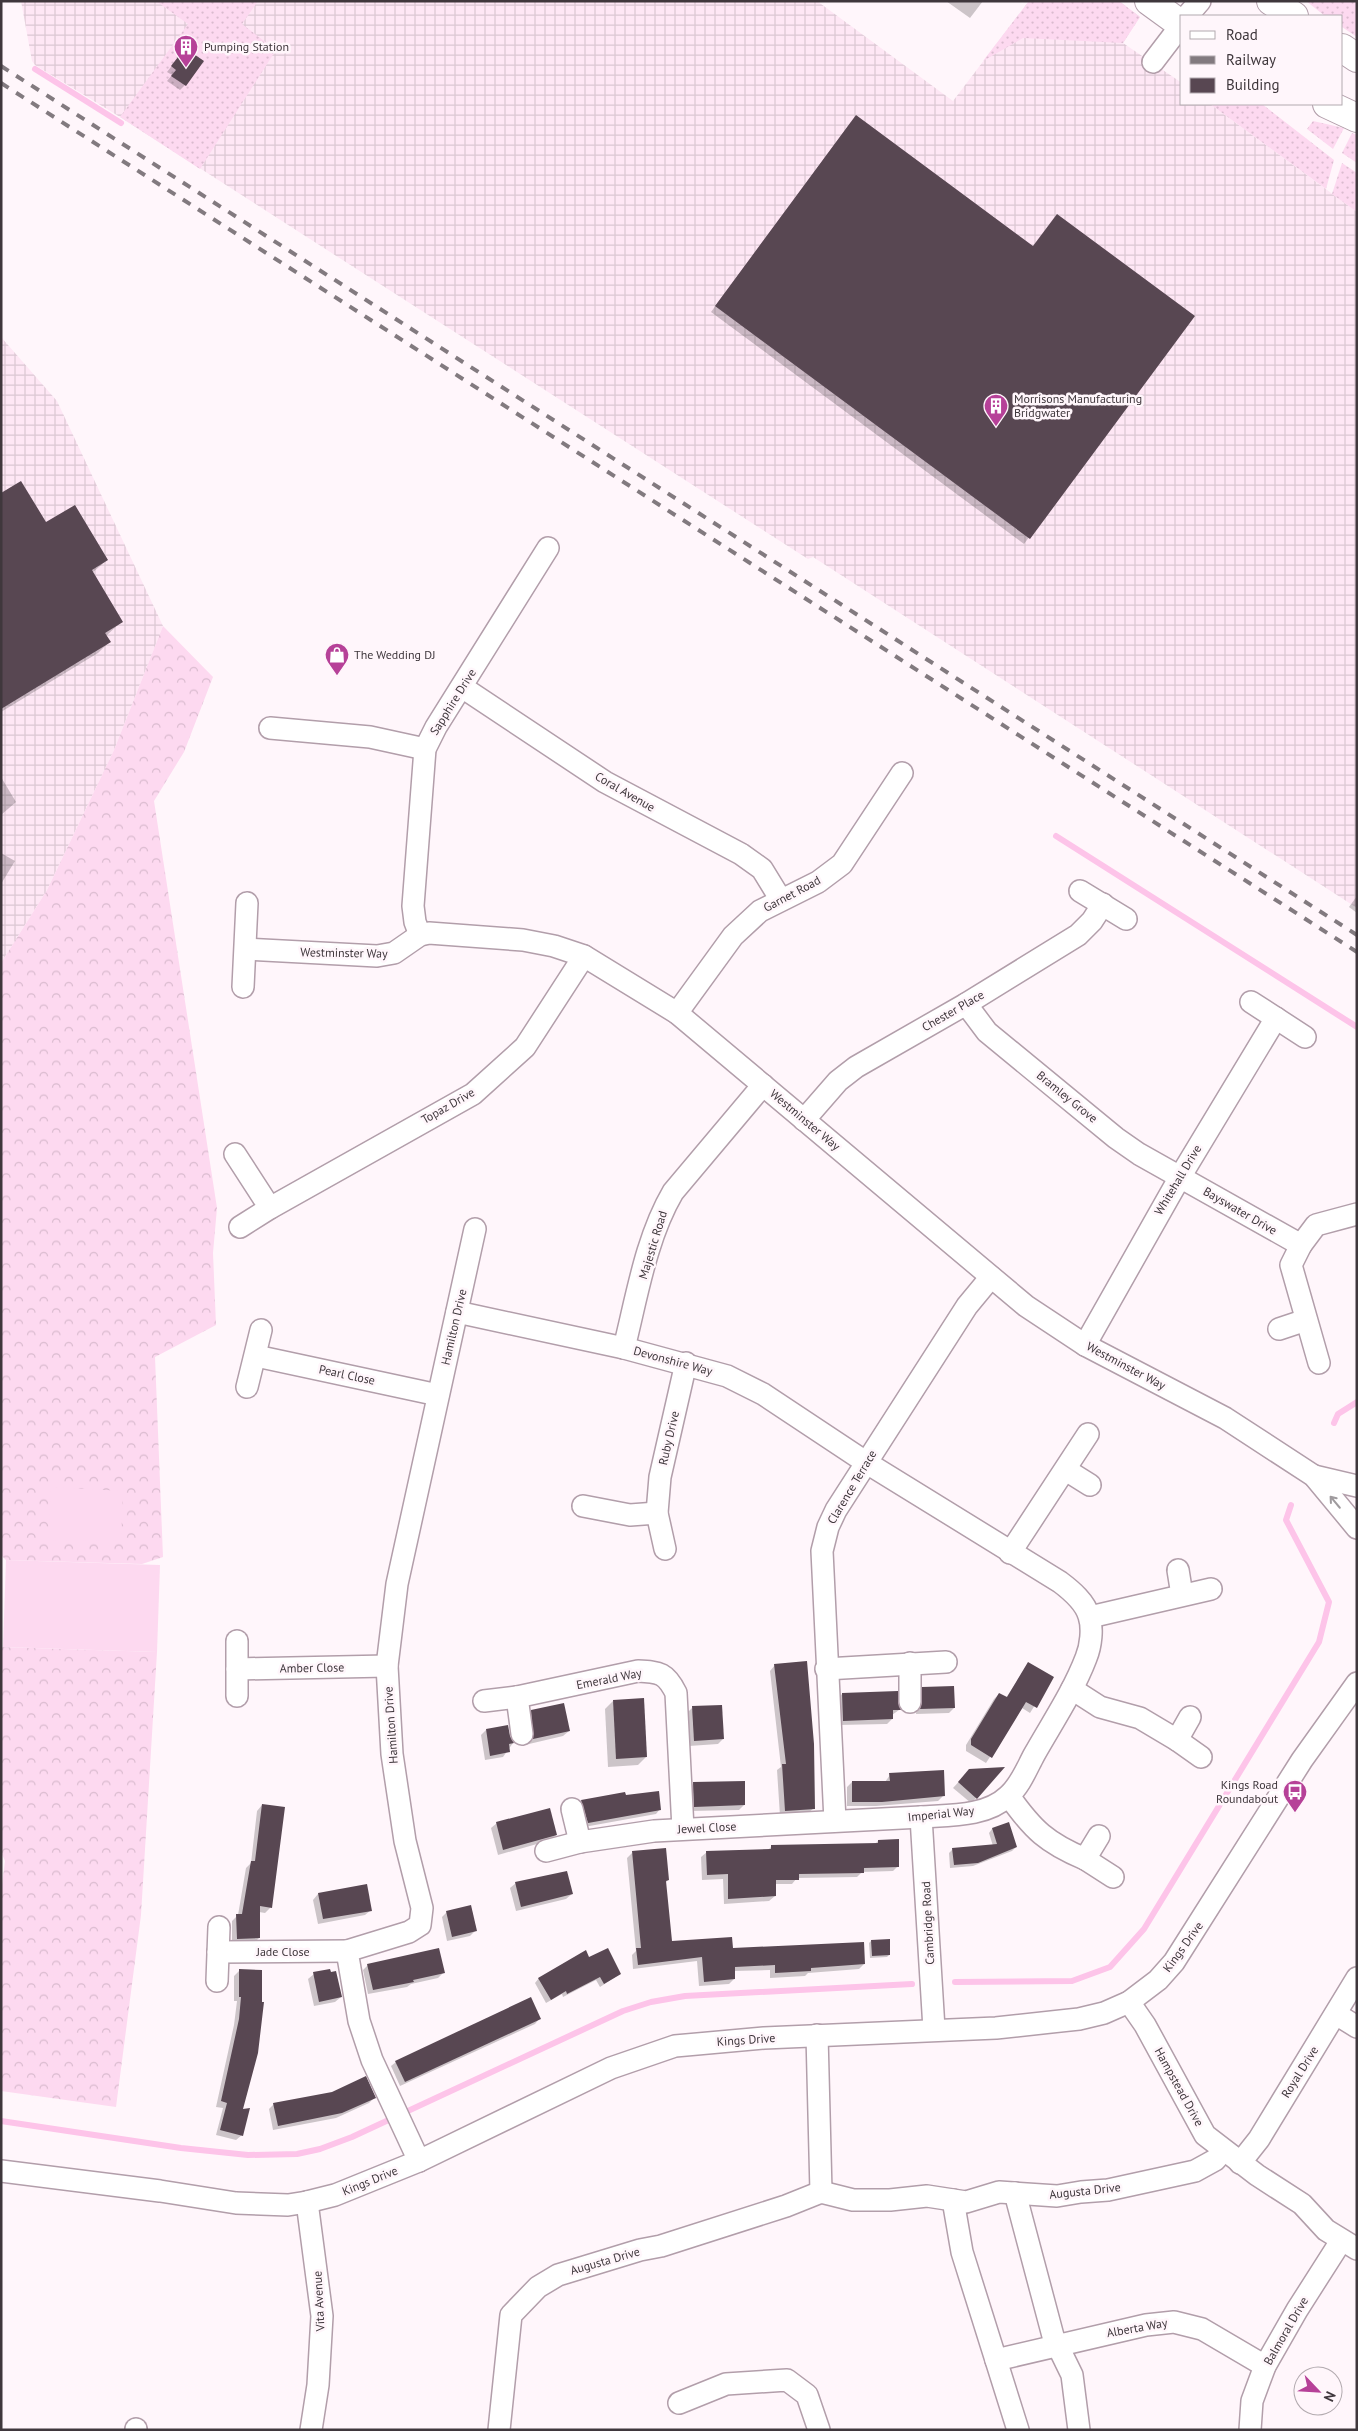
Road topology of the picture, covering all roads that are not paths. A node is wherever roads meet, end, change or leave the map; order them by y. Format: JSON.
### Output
{"nodes":[{"id":1,"x":1150,"y":1,"type":"edge"},
{"id":2,"x":1200,"y":1,"type":"edge"},
{"id":3,"x":1271,"y":1,"type":"edge"},
{"id":4,"x":1189,"y":15,"type":"edge"},
{"id":5,"x":1292,"y":15,"type":"edge"},
{"id":6,"x":1180,"y":20,"type":"edge"},
{"id":7,"x":1180,"y":26,"type":"edge"},
{"id":8,"x":1343,"y":49,"type":"edge"},
{"id":9,"x":1357,"y":58,"type":"edge"},
{"id":10,"x":1153,"y":62,"type":"dead end"},
{"id":11,"x":1329,"y":105,"type":"edge"},
{"id":12,"x":1357,"y":118,"type":"edge"},
{"id":13,"x":548,"y":548,"type":"dead end"},
{"id":14,"x":462,"y":688,"type":"junction"},
{"id":15,"x":270,"y":728,"type":"dead end"},
{"id":16,"x":425,"y":750,"type":"junction"},
{"id":17,"x":902,"y":774,"type":"dead end"},
{"id":18,"x":1080,"y":890,"type":"dead end"},
{"id":19,"x":781,"y":900,"type":"junction"},
{"id":20,"x":247,"y":903,"type":"dead end"},
{"id":21,"x":1103,"y":904,"type":"junction"},
{"id":22,"x":1126,"y":919,"type":"dead end"},
{"id":23,"x":420,"y":935,"type":"junction"},
{"id":24,"x":246,"y":949,"type":"junction"},
{"id":25,"x":584,"y":956,"type":"junction"},
{"id":26,"x":243,"y":987,"type":"dead end"},
{"id":27,"x":1251,"y":1002,"type":"dead end"},
{"id":28,"x":966,"y":1004,"type":"junction"},
{"id":29,"x":678,"y":1013,"type":"junction"},
{"id":30,"x":1276,"y":1018,"type":"junction"},
{"id":31,"x":1305,"y":1037,"type":"dead end"},
{"id":32,"x":764,"y":1085,"type":"junction"},
{"id":33,"x":804,"y":1120,"type":"junction"},
{"id":34,"x":235,"y":1154,"type":"dead end"},
{"id":35,"x":1180,"y":1177,"type":"junction"},
{"id":36,"x":270,"y":1208,"type":"junction"},
{"id":37,"x":1357,"y":1214,"type":"edge"},
{"id":38,"x":240,"y":1227,"type":"dead end"},
{"id":39,"x":474,"y":1229,"type":"dead end"},
{"id":40,"x":1301,"y":1245,"type":"junction"},
{"id":41,"x":991,"y":1277,"type":"junction"},
{"id":42,"x":457,"y":1312,"type":"junction"},
{"id":43,"x":1306,"y":1320,"type":"junction"},
{"id":44,"x":1279,"y":1329,"type":"dead end"},
{"id":45,"x":261,"y":1330,"type":"dead end"},
{"id":46,"x":1085,"y":1345,"type":"junction"},
{"id":47,"x":624,"y":1348,"type":"junction"},
{"id":48,"x":256,"y":1356,"type":"junction"},
{"id":49,"x":686,"y":1363,"type":"junction"},
{"id":50,"x":1319,"y":1363,"type":"dead end"},
{"id":51,"x":247,"y":1387,"type":"dead end"},
{"id":52,"x":438,"y":1395,"type":"junction"},
{"id":53,"x":1088,"y":1434,"type":"dead end"},
{"id":54,"x":867,"y":1463,"type":"junction"},
{"id":55,"x":1066,"y":1470,"type":"junction"},
{"id":56,"x":1314,"y":1476,"type":"junction"},
{"id":57,"x":1090,"y":1485,"type":"dead end"},
{"id":58,"x":1357,"y":1486,"type":"edge"},
{"id":59,"x":583,"y":1506,"type":"dead end"},
{"id":60,"x":658,"y":1513,"type":"junction"},
{"id":61,"x":1357,"y":1528,"type":"edge"},
{"id":62,"x":665,"y":1549,"type":"dead end"},
{"id":63,"x":1010,"y":1553,"type":"junction"},
{"id":64,"x":1178,"y":1570,"type":"dead end"},
{"id":65,"x":1211,"y":1588,"type":"dead end"},
{"id":66,"x":1182,"y":1595,"type":"junction"},
{"id":67,"x":1090,"y":1617,"type":"junction"},
{"id":68,"x":237,"y":1641,"type":"dead end"},
{"id":69,"x":946,"y":1662,"type":"dead end"},
{"id":70,"x":910,"y":1663,"type":"junction"},
{"id":71,"x":387,"y":1666,"type":"junction"},
{"id":72,"x":237,"y":1669,"type":"junction"},
{"id":73,"x":826,"y":1669,"type":"junction"},
{"id":74,"x":1357,"y":1684,"type":"edge"},
{"id":75,"x":1072,"y":1690,"type":"junction"},
{"id":76,"x":237,"y":1696,"type":"dead end"},
{"id":77,"x":517,"y":1697,"type":"junction"},
{"id":78,"x":484,"y":1701,"type":"dead end"},
{"id":79,"x":910,"y":1702,"type":"dead end"},
{"id":80,"x":1190,"y":1717,"type":"dead end"},
{"id":81,"x":522,"y":1734,"type":"dead end"},
{"id":82,"x":1177,"y":1740,"type":"junction"},
{"id":83,"x":1201,"y":1757,"type":"dead end"},
{"id":84,"x":1008,"y":1796,"type":"junction"},
{"id":85,"x":572,"y":1809,"type":"dead end"},
{"id":86,"x":921,"y":1817,"type":"junction"},
{"id":87,"x":835,"y":1821,"type":"junction"},
{"id":88,"x":683,"y":1829,"type":"junction"},
{"id":89,"x":1099,"y":1836,"type":"dead end"},
{"id":90,"x":580,"y":1842,"type":"junction"},
{"id":91,"x":546,"y":1852,"type":"dead end"},
{"id":92,"x":1085,"y":1860,"type":"junction"},
{"id":93,"x":1113,"y":1877,"type":"dead end"},
{"id":94,"x":218,"y":1927,"type":"dead end"},
{"id":95,"x":347,"y":1951,"type":"junction"},
{"id":96,"x":218,"y":1952,"type":"junction"},
{"id":97,"x":1357,"y":1978,"type":"edge"},
{"id":98,"x":217,"y":1981,"type":"dead end"},
{"id":99,"x":1128,"y":2002,"type":"junction"},
{"id":100,"x":1336,"y":2014,"type":"junction"},
{"id":101,"x":1357,"y":2027,"type":"edge"},
{"id":102,"x":934,"y":2030,"type":"junction"},
{"id":103,"x":817,"y":2035,"type":"junction"},
{"id":104,"x":1232,"y":2157,"type":"junction"},
{"id":105,"x":419,"y":2161,"type":"junction"},
{"id":106,"x":1,"y":2171,"type":"edge"},
{"id":107,"x":821,"y":2192,"type":"junction"},
{"id":108,"x":1015,"y":2193,"type":"junction"},
{"id":109,"x":953,"y":2200,"type":"junction"},
{"id":110,"x":307,"y":2202,"type":"junction"},
{"id":111,"x":1349,"y":2245,"type":"edge"},
{"id":112,"x":1060,"y":2346,"type":"junction"},
{"id":113,"x":996,"y":2360,"type":"junction"},
{"id":114,"x":1265,"y":2366,"type":"junction"},
{"id":115,"x":678,"y":2403,"type":"dead end"},
{"id":116,"x":311,"y":2430,"type":"edge"},
{"id":117,"x":499,"y":2430,"type":"edge"},
{"id":118,"x":819,"y":2430,"type":"edge"},
{"id":119,"x":1018,"y":2430,"type":"edge"},
{"id":120,"x":1080,"y":2430,"type":"edge"},
{"id":121,"x":1250,"y":2430,"type":"edge"}],
"edges":[{"from":1,"to":6,"type":"main road"},
{"from":2,"to":4,"type":"street"},
{"from":3,"to":5,"type":"main road"},
{"from":7,"to":10,"type":"street"},
{"from":8,"to":9,"type":"main road"},
{"from":11,"to":12,"type":"main road"},
{"from":13,"to":14,"type":"street","name":"Sapphire Drive"},
{"from":14,"to":16,"type":"street","name":"Sapphire Drive"},
{"from":14,"to":19,"type":"street","name":"Coral Avenue"},
{"from":15,"to":16,"type":"street"},
{"from":16,"to":23,"type":"street","name":"Sapphire Drive"},
{"from":17,"to":19,"type":"street","name":"Garnet Road"},
{"from":18,"to":21,"type":"street"},
{"from":19,"to":29,"type":"street","name":"Garnet Road"},
{"from":20,"to":24,"type":"street"},
{"from":21,"to":22,"type":"street"},
{"from":21,"to":28,"type":"street","name":"Chester Place"},
{"from":23,"to":24,"type":"street","name":"Westminster Way"},
{"from":23,"to":25,"type":"street","name":"Westminster Way"},
{"from":24,"to":26,"type":"street"},
{"from":25,"to":29,"type":"street","name":"Westminster Way"},
{"from":25,"to":36,"type":"street","name":"Topaz Drive"},
{"from":27,"to":30,"type":"street"},
{"from":28,"to":33,"type":"street","name":"Chester Place"},
{"from":28,"to":35,"type":"street","name":"Bramley Grove"},
{"from":29,"to":32,"type":"street","name":"Westminster Way"},
{"from":30,"to":31,"type":"street"},
{"from":30,"to":35,"type":"street","name":"Whitehall Drive"},
{"from":32,"to":33,"type":"street","name":"Westminster Way"},
{"from":32,"to":47,"type":"street","name":"Majestic Road"},
{"from":33,"to":41,"type":"street","name":"Westminster Way"},
{"from":34,"to":36,"type":"street"},
{"from":35,"to":40,"type":"street","name":"Bayswater Drive"},
{"from":35,"to":46,"type":"street","name":"Whitehall Drive"},
{"from":36,"to":38,"type":"street","name":"Topaz Drive"},
{"from":37,"to":40,"type":"street"},
{"from":39,"to":42,"type":"street","name":"Hamilton Drive"},
{"from":40,"to":43,"type":"street"},
{"from":41,"to":46,"type":"street","name":"Westminster Way"},
{"from":41,"to":54,"type":"street","name":"Clarence Terrace"},
{"from":42,"to":47,"type":"street","name":"Devonshire Way"},
{"from":42,"to":52,"type":"street","name":"Hamilton Drive"},
{"from":43,"to":44,"type":"street"},
{"from":43,"to":50,"type":"street"},
{"from":45,"to":48,"type":"street"},
{"from":46,"to":56,"type":"street","name":"Westminster Way"},
{"from":47,"to":49,"type":"street","name":"Devonshire Way"},
{"from":48,"to":51,"type":"street"},
{"from":48,"to":52,"type":"street","name":"Pearl Close"},
{"from":49,"to":54,"type":"street","name":"Devonshire Way"},
{"from":49,"to":60,"type":"street","name":"Ruby Drive"},
{"from":52,"to":71,"type":"street","name":"Hamilton Drive"},
{"from":53,"to":55,"type":"street"},
{"from":54,"to":63,"type":"street"},
{"from":54,"to":73,"type":"street","name":"Clarence Terrace"},
{"from":55,"to":57,"type":"street"},
{"from":55,"to":63,"type":"street"},
{"from":56,"to":58,"type":"street","name":"Westminster Way"},
{"from":61,"to":56,"type":"street","name":"Westminster Way","one_way":true},
{"from":59,"to":60,"type":"street"},
{"from":60,"to":62,"type":"street","name":"Ruby Drive"},
{"from":63,"to":67,"type":"street"},
{"from":64,"to":66,"type":"street"},
{"from":65,"to":66,"type":"street"},
{"from":66,"to":67,"type":"street"},
{"from":67,"to":75,"type":"street","name":"Imperial Way"},
{"from":68,"to":72,"type":"street"},
{"from":69,"to":70,"type":"street"},
{"from":70,"to":73,"type":"street"},
{"from":70,"to":79,"type":"street"},
{"from":71,"to":72,"type":"street","name":"Amber Close"},
{"from":71,"to":95,"type":"street","name":"Hamilton Drive"},
{"from":72,"to":76,"type":"street"},
{"from":73,"to":87,"type":"street","name":"Clarence Terrace"},
{"from":74,"to":99,"type":"street","name":"Kings Drive"},
{"from":75,"to":82,"type":"street"},
{"from":75,"to":84,"type":"street","name":"Imperial Way"},
{"from":77,"to":78,"type":"street","name":"Emerald Way"},
{"from":77,"to":81,"type":"street"},
{"from":77,"to":88,"type":"street","name":"Emerald Way"},
{"from":80,"to":82,"type":"street"},
{"from":82,"to":83,"type":"street"},
{"from":84,"to":86,"type":"street","name":"Imperial Way"},
{"from":84,"to":92,"type":"street"},
{"from":85,"to":90,"type":"street"},
{"from":86,"to":87,"type":"street","name":"Imperial Way"},
{"from":86,"to":102,"type":"street","name":"Cambridge Road"},
{"from":87,"to":88,"type":"street","name":"Jewel Close"},
{"from":88,"to":90,"type":"street","name":"Jewel Close"},
{"from":89,"to":92,"type":"street"},
{"from":90,"to":91,"type":"street","name":"Jewel Close"},
{"from":92,"to":93,"type":"street"},
{"from":94,"to":96,"type":"street"},
{"from":95,"to":96,"type":"street","name":"Jade Close"},
{"from":95,"to":105,"type":"street"},
{"from":96,"to":98,"type":"street"},
{"from":97,"to":100,"type":"street","name":"Royal Drive"},
{"from":99,"to":102,"type":"street","name":"Kings Drive"},
{"from":99,"to":104,"type":"street","name":"Hampstead Drive"},
{"from":100,"to":101,"type":"street"},
{"from":100,"to":104,"type":"street","name":"Royal Drive"},
{"from":102,"to":103,"type":"street","name":"Kings Drive"},
{"from":103,"to":105,"type":"street","name":"Kings Drive"},
{"from":103,"to":107,"type":"street"},
{"from":104,"to":108,"type":"street","name":"Augusta Drive"},
{"from":104,"to":111,"type":"street","name":"Hampstead Drive"},
{"from":105,"to":110,"type":"street","name":"Kings Drive"},
{"from":106,"to":110,"type":"street","name":"Kings Drive"},
{"from":107,"to":109,"type":"street","name":"Augusta Drive"},
{"from":107,"to":117,"type":"street","name":"Augusta Drive"},
{"from":108,"to":109,"type":"street","name":"Augusta Drive"},
{"from":108,"to":112,"type":"street"},
{"from":109,"to":113,"type":"street"},
{"from":110,"to":116,"type":"street","name":"Vita Avenue"},
{"from":111,"to":114,"type":"street","name":"Balmoral Drive"},
{"from":112,"to":113,"type":"street","name":"Alberta Way"},
{"from":112,"to":114,"type":"street","name":"Alberta Way"},
{"from":112,"to":120,"type":"street"},
{"from":113,"to":119,"type":"street"},
{"from":114,"to":121,"type":"street","name":"Balmoral Drive"},
{"from":115,"to":118,"type":"street"}]}
